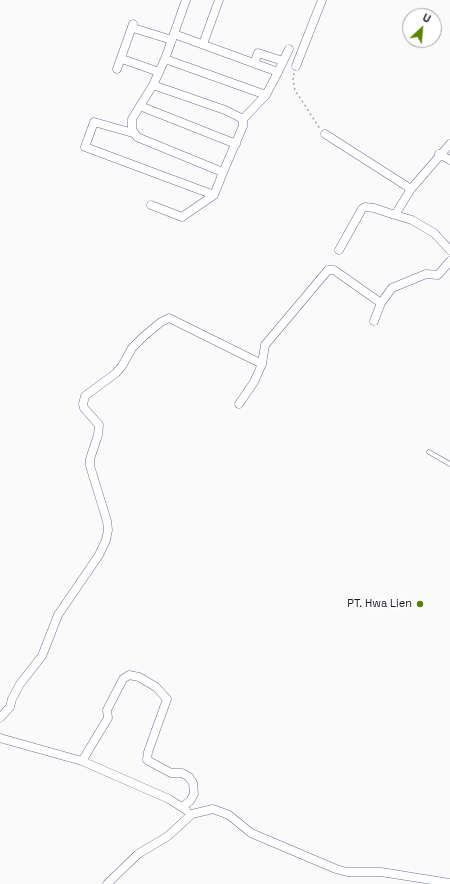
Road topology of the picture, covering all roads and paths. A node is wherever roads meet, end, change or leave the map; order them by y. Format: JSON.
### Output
{"nodes":[{"id":1,"x":186,"y":0,"type":"edge"},
{"id":2,"x":219,"y":0,"type":"edge"},
{"id":3,"x":322,"y":0,"type":"edge"},
{"id":4,"x":173,"y":37,"type":"junction"},
{"id":5,"x":202,"y":44,"type":"junction"},
{"id":6,"x":289,"y":48,"type":"dead end"},
{"id":7,"x":122,"y":59,"type":"junction"},
{"id":8,"x":166,"y":59,"type":"junction"},
{"id":9,"x":283,"y":61,"type":"junction"},
{"id":10,"x":254,"y":63,"type":"junction"},
{"id":11,"x":296,"y":66,"type":"joint"},
{"id":12,"x":118,"y":69,"type":"dead end"},
{"id":13,"x":159,"y":72,"type":"junction"},
{"id":14,"x":278,"y":72,"type":"junction"},
{"id":15,"x":153,"y":85,"type":"junction"},
{"id":16,"x":266,"y":95,"type":"junction"},
{"id":17,"x":140,"y":106,"type":"junction"},
{"id":18,"x":243,"y":119,"type":"junction"},
{"id":19,"x":133,"y":133,"type":"junction"},
{"id":20,"x":325,"y":134,"type":"joint"},
{"id":21,"x":236,"y":144,"type":"junction"},
{"id":22,"x":450,"y":144,"type":"edge"},
{"id":23,"x":439,"y":154,"type":"junction"},
{"id":24,"x":450,"y":160,"type":"edge"},
{"id":25,"x":224,"y":170,"type":"junction"},
{"id":26,"x":411,"y":189,"type":"junction"},
{"id":27,"x":214,"y":195,"type":"junction"},
{"id":28,"x":151,"y":206,"type":"dead end"},
{"id":29,"x":395,"y":215,"type":"junction"},
{"id":30,"x":339,"y":250,"type":"dead end"},
{"id":31,"x":450,"y":250,"type":"edge"},
{"id":32,"x":450,"y":261,"type":"edge"},
{"id":33,"x":381,"y":304,"type":"junction"},
{"id":34,"x":374,"y":321,"type":"dead end"},
{"id":35,"x":262,"y":364,"type":"junction"},
{"id":36,"x":239,"y":404,"type":"dead end"},
{"id":37,"x":429,"y":452,"type":"dead end"},
{"id":38,"x":450,"y":464,"type":"edge"},
{"id":39,"x":0,"y":718,"type":"edge"},
{"id":40,"x":0,"y":738,"type":"edge"},
{"id":41,"x":82,"y":761,"type":"junction"},
{"id":42,"x":182,"y":807,"type":"junction"},
{"id":43,"x":192,"y":814,"type":"junction"},
{"id":44,"x":450,"y":883,"type":"edge"},
{"id":45,"x":107,"y":884,"type":"edge"}],
"edges":[{"from":1,"to":4,"type":"street"},
{"from":2,"to":5,"type":"street"},
{"from":3,"to":11,"type":"street"},
{"from":4,"to":5,"type":"street"},
{"from":4,"to":7,"type":"street"},
{"from":4,"to":8,"type":"street"},
{"from":5,"to":10,"type":"street"},
{"from":6,"to":9,"type":"street"},
{"from":7,"to":12,"type":"street"},
{"from":7,"to":13,"type":"street"},
{"from":8,"to":13,"type":"street"},
{"from":8,"to":16,"type":"street"},
{"from":9,"to":10,"type":"street"},
{"from":9,"to":14,"type":"street"},
{"from":10,"to":14,"type":"street"},
{"from":11,"to":20,"type":"path"},
{"from":13,"to":15,"type":"street"},
{"from":14,"to":16,"type":"street"},
{"from":15,"to":17,"type":"street"},
{"from":15,"to":18,"type":"street"},
{"from":16,"to":18,"type":"street"},
{"from":17,"to":19,"type":"street"},
{"from":17,"to":21,"type":"street"},
{"from":18,"to":21,"type":"street"},
{"from":19,"to":25,"type":"street"},
{"from":19,"to":27,"type":"street"},
{"from":20,"to":26,"type":"street"},
{"from":21,"to":25,"type":"street"},
{"from":22,"to":23,"type":"street"},
{"from":23,"to":24,"type":"street"},
{"from":23,"to":26,"type":"street"},
{"from":25,"to":27,"type":"street"},
{"from":26,"to":29,"type":"street"},
{"from":27,"to":28,"type":"street"},
{"from":29,"to":30,"type":"street"},
{"from":29,"to":31,"type":"street"},
{"from":32,"to":33,"type":"street"},
{"from":33,"to":34,"type":"street"},
{"from":33,"to":35,"type":"street"},
{"from":35,"to":36,"type":"street"},
{"from":35,"to":39,"type":"street"},
{"from":37,"to":38,"type":"lane"},
{"from":40,"to":41,"type":"street"},
{"from":41,"to":42,"type":"street"},
{"from":41,"to":42,"type":"street"},
{"from":42,"to":43,"type":"street"},
{"from":43,"to":44,"type":"street"},
{"from":43,"to":45,"type":"street"}]}
